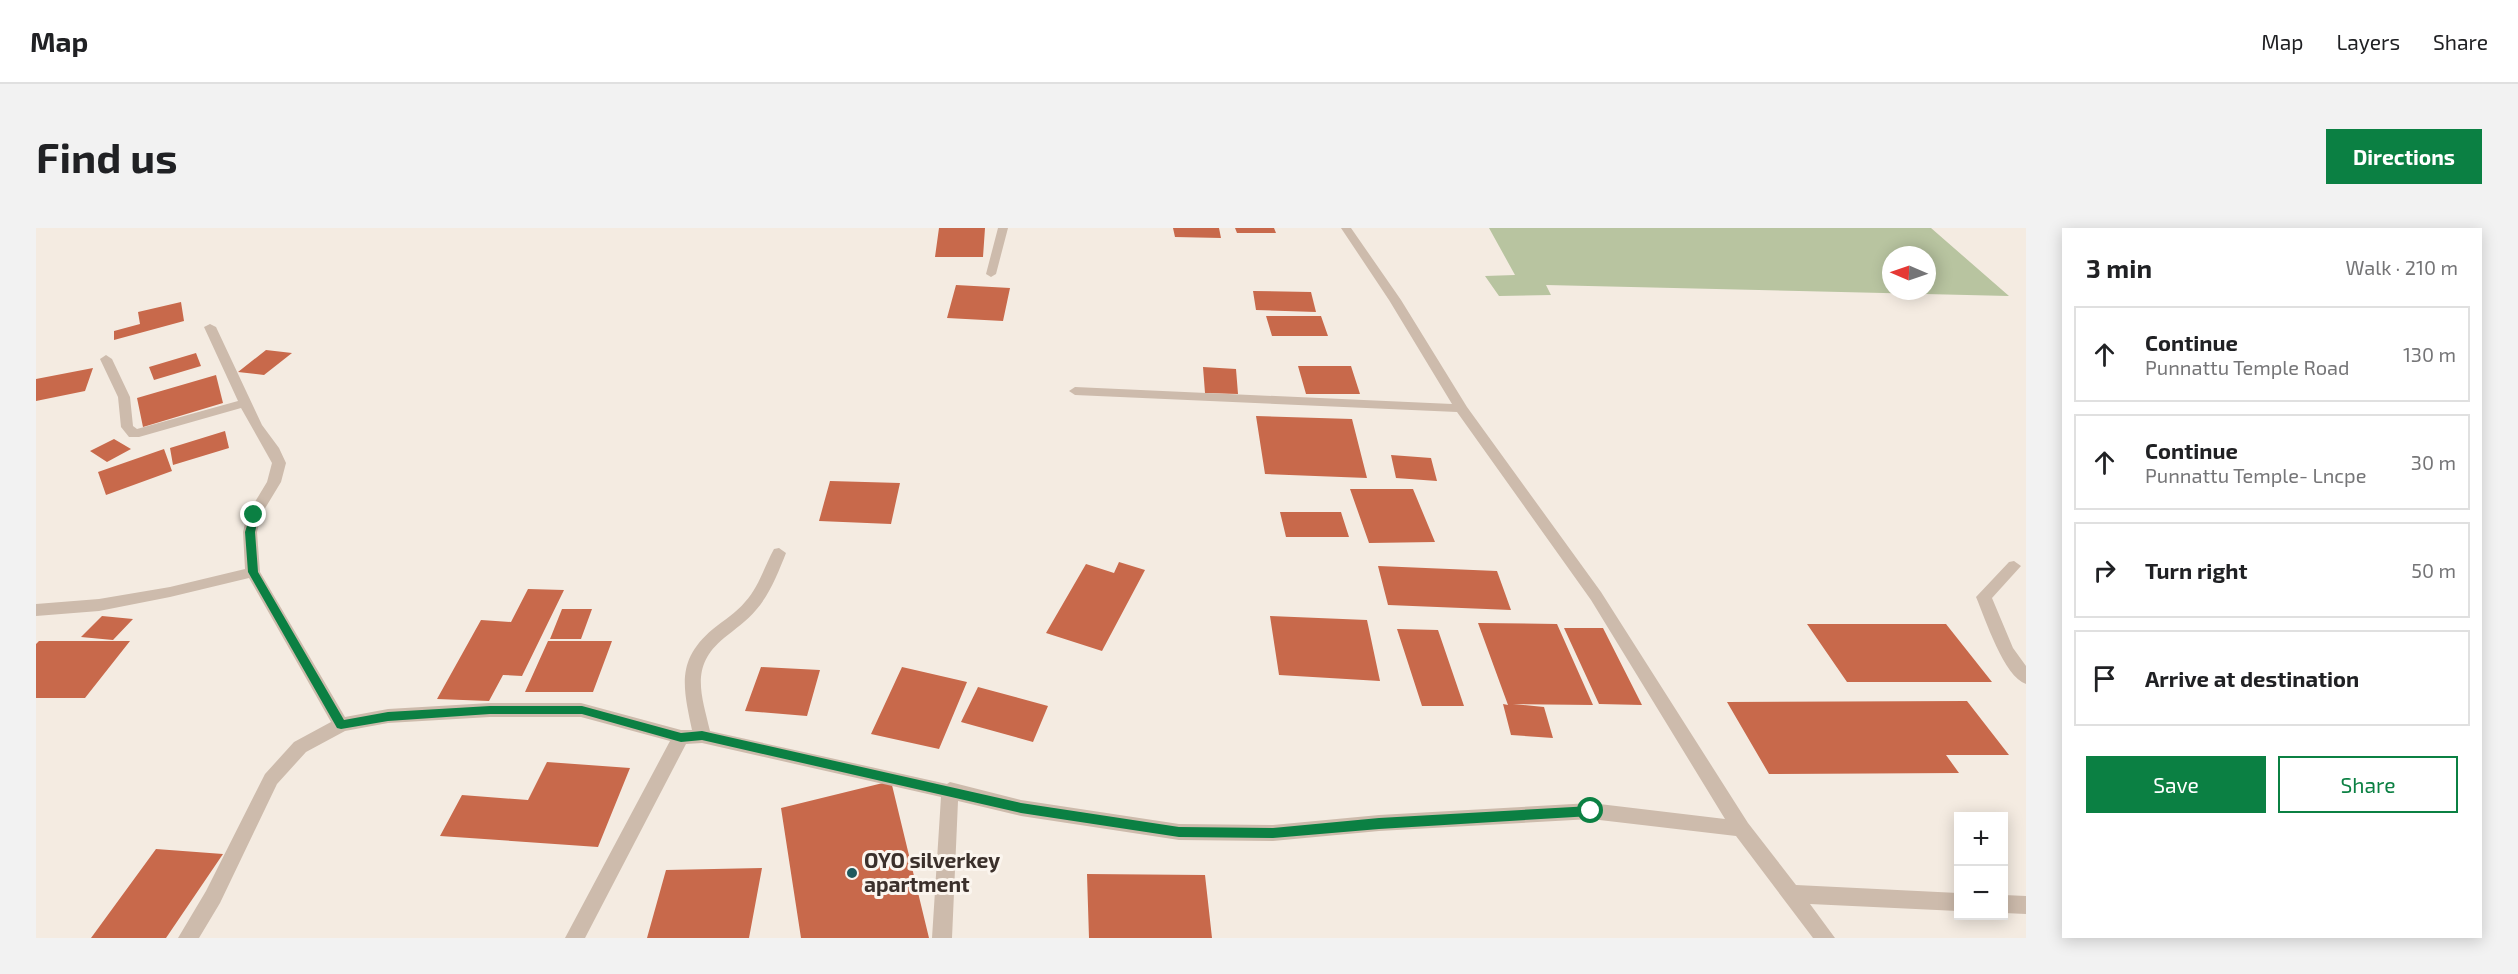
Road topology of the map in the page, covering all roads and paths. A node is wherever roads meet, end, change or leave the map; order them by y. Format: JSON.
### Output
{"nodes":[{"id":1,"x":1003,"y":228,"type":"edge"},
{"id":2,"x":1346,"y":228,"type":"edge"},
{"id":3,"x":992,"y":274,"type":"dead end"},
{"id":4,"x":210,"y":327,"type":"dead end"},
{"id":5,"x":106,"y":359,"type":"dead end"},
{"id":6,"x":1075,"y":391,"type":"dead end"},
{"id":7,"x":246,"y":404,"type":"junction"},
{"id":8,"x":1461,"y":408,"type":"junction"},
{"id":9,"x":778,"y":553,"type":"dead end"},
{"id":10,"x":2014,"y":566,"type":"dead end"},
{"id":11,"x":253,"y":572,"type":"junction"},
{"id":12,"x":36,"y":610,"type":"edge"},
{"id":13,"x":2026,"y":678,"type":"edge"},
{"id":14,"x":341,"y":725,"type":"junction"},
{"id":15,"x":702,"y":736,"type":"junction"},
{"id":16,"x":681,"y":737,"type":"junction"},
{"id":17,"x":950,"y":790,"type":"junction"},
{"id":18,"x":1742,"y":829,"type":"junction"},
{"id":19,"x":1792,"y":894,"type":"junction"},
{"id":20,"x":1954,"y":902,"type":"edge"},
{"id":21,"x":2008,"y":904,"type":"edge"},
{"id":22,"x":2026,"y":905,"type":"edge"},
{"id":23,"x":188,"y":938,"type":"edge"},
{"id":24,"x":575,"y":938,"type":"edge"},
{"id":25,"x":942,"y":938,"type":"edge"},
{"id":26,"x":1825,"y":938,"type":"edge"}],
"edges":[{"from":1,"to":3,"type":"street"},
{"from":2,"to":8,"type":"street"},
{"from":4,"to":7,"type":"street"},
{"from":5,"to":7,"type":"street"},
{"from":6,"to":8,"type":"street"},
{"from":7,"to":11,"type":"street"},
{"from":8,"to":18,"type":"street"},
{"from":9,"to":15,"type":"street"},
{"from":10,"to":13,"type":"street"},
{"from":11,"to":12,"type":"street"},
{"from":11,"to":14,"type":"street"},
{"from":14,"to":16,"type":"street"},
{"from":14,"to":23,"type":"street"},
{"from":15,"to":16,"type":"street"},
{"from":15,"to":17,"type":"street"},
{"from":16,"to":24,"type":"street"},
{"from":17,"to":18,"type":"street"},
{"from":17,"to":25,"type":"street"},
{"from":18,"to":19,"type":"street"},
{"from":19,"to":20,"type":"street"},
{"from":19,"to":26,"type":"street"},
{"from":21,"to":22,"type":"street"}]}
